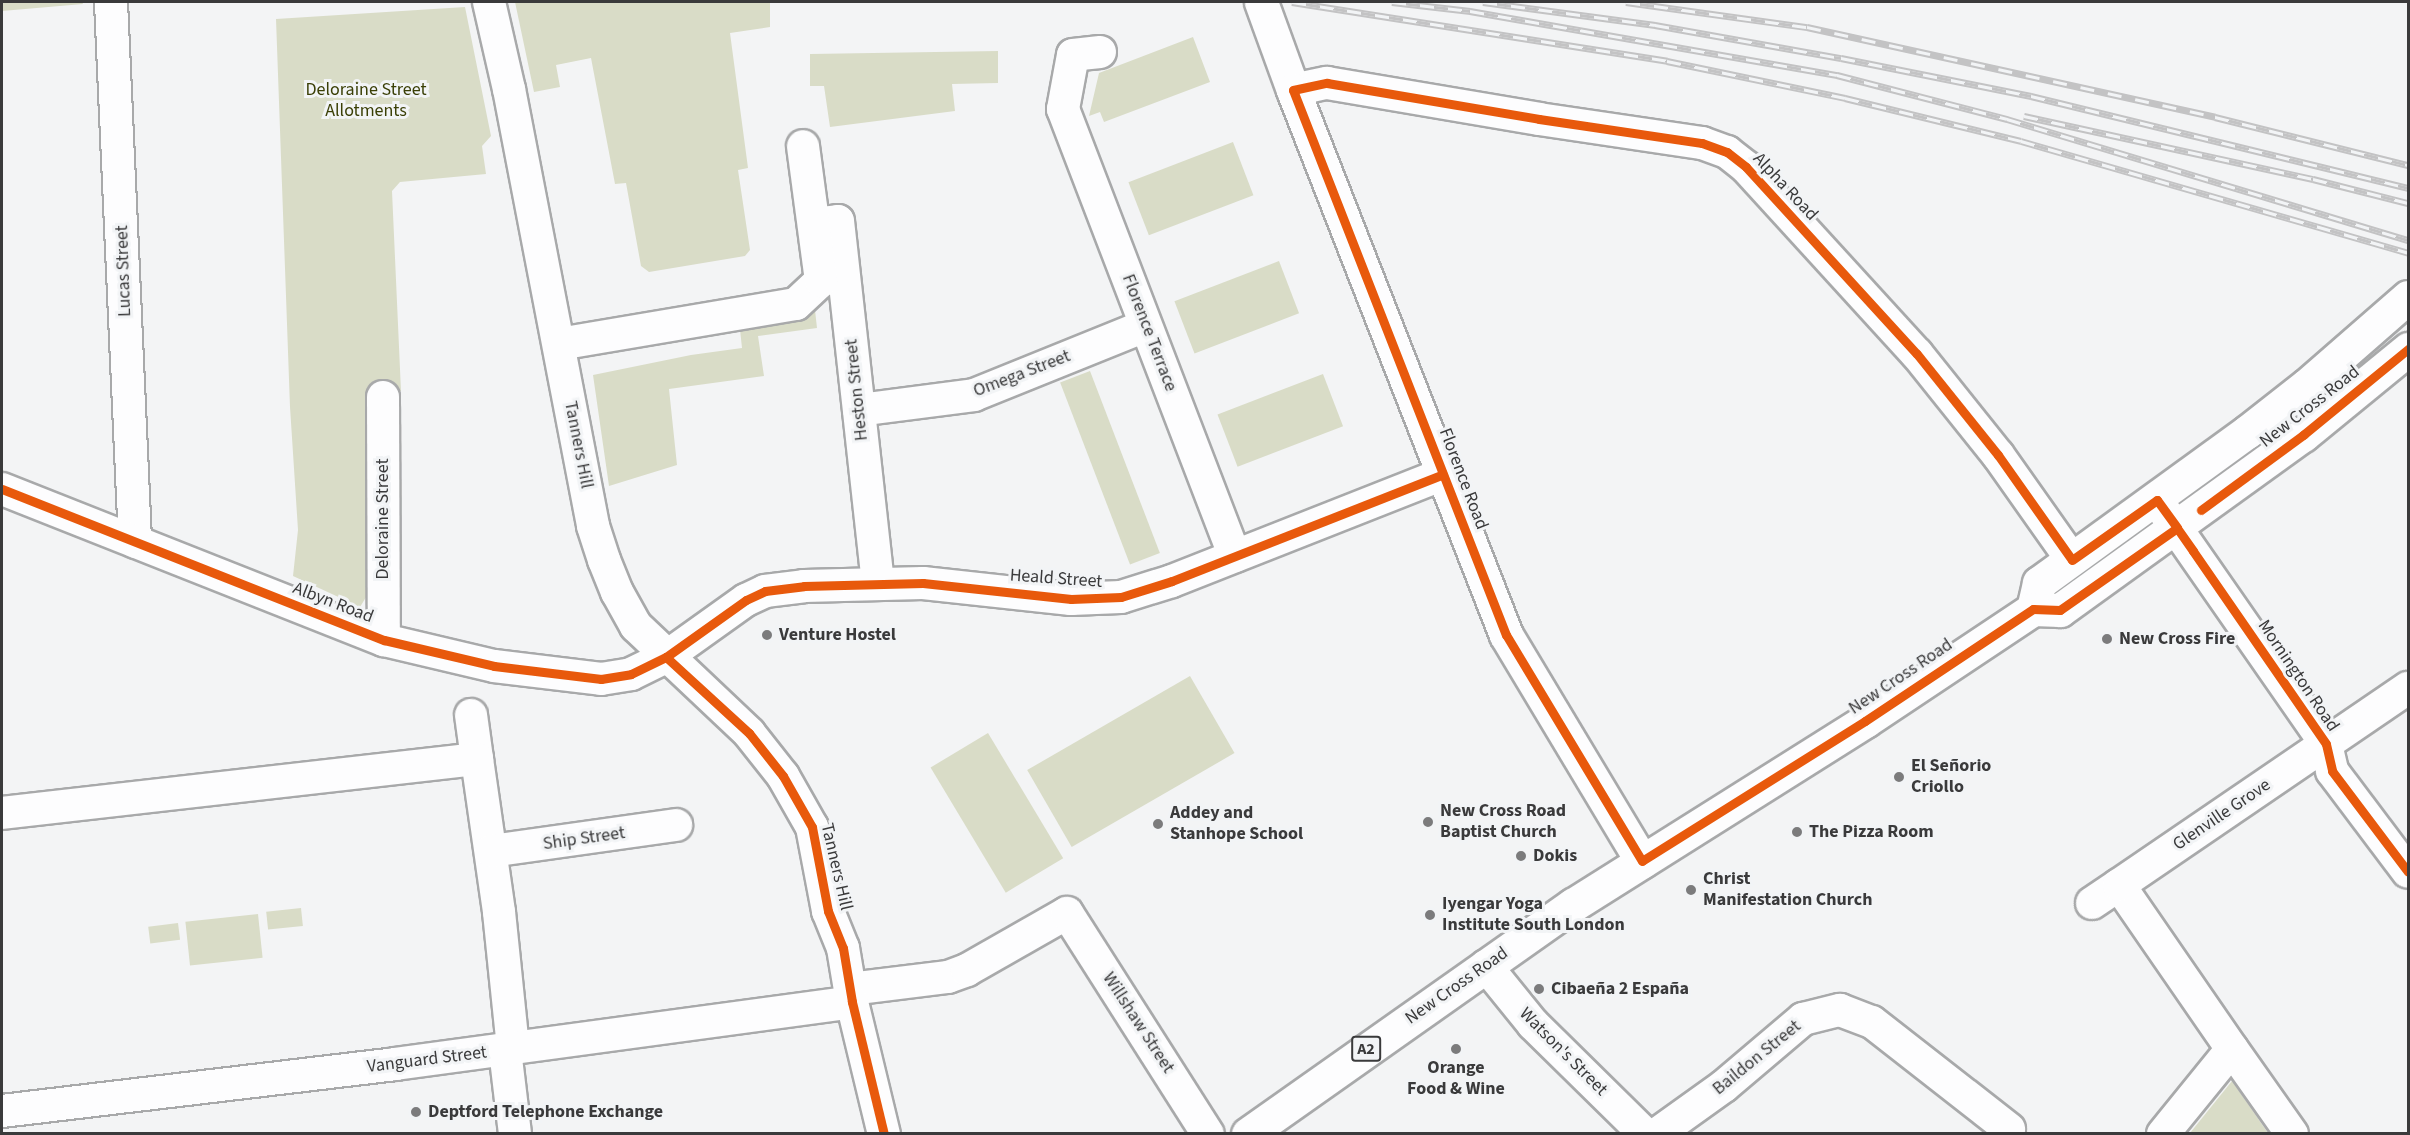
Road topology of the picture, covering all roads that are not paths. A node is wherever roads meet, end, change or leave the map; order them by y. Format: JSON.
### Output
{"nodes":[{"id":1,"x":111,"y":2,"type":"edge"},
{"id":2,"x":489,"y":2,"type":"edge"},
{"id":3,"x":1261,"y":2,"type":"edge"},
{"id":4,"x":1100,"y":52,"type":"dead end"},
{"id":5,"x":1293,"y":90,"type":"junction"},
{"id":6,"x":803,"y":146,"type":"dead end"},
{"id":7,"x":813,"y":224,"type":"junction"},
{"id":8,"x":2409,"y":297,"type":"edge"},
{"id":9,"x":1145,"y":326,"type":"junction"},
{"id":10,"x":559,"y":344,"type":"junction"},
{"id":11,"x":2409,"y":349,"type":"edge"},
{"id":12,"x":383,"y":397,"type":"dead end"},
{"id":13,"x":859,"y":410,"type":"junction"},
{"id":14,"x":1443,"y":474,"type":"junction"},
{"id":15,"x":2,"y":489,"type":"edge"},
{"id":16,"x":2157,"y":500,"type":"junction"},
{"id":17,"x":2176,"y":528,"type":"junction"},
{"id":18,"x":135,"y":541,"type":"junction"},
{"id":19,"x":1235,"y":556,"type":"junction"},
{"id":20,"x":2072,"y":560,"type":"junction"},
{"id":21,"x":878,"y":583,"type":"junction"},
{"id":22,"x":2033,"y":609,"type":"junction"},
{"id":23,"x":384,"y":640,"type":"junction"},
{"id":24,"x":666,"y":657,"type":"junction"},
{"id":25,"x":2409,"y":688,"type":"edge"},
{"id":26,"x":471,"y":715,"type":"dead end"},
{"id":27,"x":2326,"y":744,"type":"junction"},
{"id":28,"x":477,"y":759,"type":"junction"},
{"id":29,"x":2,"y":813,"type":"edge"},
{"id":30,"x":676,"y":825,"type":"dead end"},
{"id":31,"x":491,"y":851,"type":"junction"},
{"id":32,"x":1642,"y":861,"type":"junction"},
{"id":33,"x":2409,"y":873,"type":"edge"},
{"id":34,"x":2119,"y":885,"type":"junction"},
{"id":35,"x":2092,"y":903,"type":"dead end"},
{"id":36,"x":1067,"y":913,"type":"joint"},
{"id":37,"x":1486,"y":966,"type":"junction"},
{"id":38,"x":851,"y":996,"type":"junction"},
{"id":39,"x":509,"y":1049,"type":"junction"},
{"id":40,"x":2232,"y":1049,"type":"junction"},
{"id":41,"x":2,"y":1111,"type":"edge"},
{"id":42,"x":2009,"y":1129,"type":"dead end"},
{"id":43,"x":516,"y":1134,"type":"edge"},
{"id":44,"x":884,"y":1134,"type":"edge"},
{"id":45,"x":1208,"y":1134,"type":"edge"},
{"id":46,"x":1248,"y":1134,"type":"edge"},
{"id":47,"x":1645,"y":1134,"type":"edge"},
{"id":48,"x":1657,"y":1134,"type":"edge"},
{"id":49,"x":2163,"y":1134,"type":"edge"},
{"id":50,"x":2292,"y":1134,"type":"edge"}],
"edges":[{"from":1,"to":18,"type":"street","name":"Lucas Street"},
{"from":2,"to":10,"type":"street","name":"Tanners Hill"},
{"from":3,"to":5,"type":"main road","name":"Florence Road"},
{"from":4,"to":9,"type":"street","name":"Florence Terrace"},
{"from":5,"to":14,"type":"main road","name":"Florence Road"},
{"from":5,"to":20,"type":"street","name":"Alpha Road"},
{"from":6,"to":7,"type":"street"},
{"from":7,"to":10,"type":"street"},
{"from":7,"to":13,"type":"street","name":"Heston Street"},
{"from":8,"to":16,"type":"main road","name":"New Cross Road"},
{"from":9,"to":13,"type":"street","name":"Omega Street"},
{"from":9,"to":19,"type":"street","name":"Florence Terrace"},
{"from":10,"to":24,"type":"street","name":"Tanners Hill"},
{"from":11,"to":17,"type":"main road","name":"New Cross Road"},
{"from":12,"to":23,"type":"street","name":"Deloraine Street"},
{"from":13,"to":21,"type":"street","name":"Heston Street"},
{"from":14,"to":19,"type":"street","name":"Heald Street"},
{"from":14,"to":32,"type":"main road","name":"Florence Road"},
{"from":15,"to":18,"type":"street","name":"Albyn Road"},
{"from":16,"to":17,"type":"street","name":"Mornington Road"},
{"from":16,"to":20,"type":"main road","name":"New Cross Road"},
{"from":17,"to":22,"type":"main road","name":"New Cross Road"},
{"from":17,"to":27,"type":"street","name":"Mornington Road"},
{"from":18,"to":23,"type":"street","name":"Albyn Road"},
{"from":19,"to":21,"type":"street","name":"Heald Street"},
{"from":20,"to":22,"type":"main road","name":"New Cross Road"},
{"from":21,"to":24,"type":"street","name":"Heald Street"},
{"from":22,"to":32,"type":"main road","name":"New Cross Road","number":"A2"},
{"from":23,"to":24,"type":"street","name":"Albyn Road"},
{"from":24,"to":38,"type":"street","name":"Tanners Hill"},
{"from":25,"to":27,"type":"street","name":"Glenville Grove"},
{"from":26,"to":28,"type":"street"},
{"from":27,"to":33,"type":"street","name":"Mornington Road"},
{"from":27,"to":34,"type":"street","name":"Glenville Grove"},
{"from":28,"to":29,"type":"street"},
{"from":28,"to":31,"type":"street"},
{"from":30,"to":31,"type":"street","name":"Ship Street"},
{"from":31,"to":39,"type":"street"},
{"from":32,"to":37,"type":"main road","name":"New Cross Road","number":"A2"},
{"from":34,"to":35,"type":"street","name":"Glenville Grove"},
{"from":34,"to":40,"type":"street"},
{"from":36,"to":38,"type":"street","name":"Vanguard Street"},
{"from":36,"to":45,"type":"street","name":"Willshaw Street"},
{"from":37,"to":46,"type":"main road","name":"New Cross Road","number":"A2"},
{"from":37,"to":47,"type":"street","name":"Watson's Street"},
{"from":38,"to":39,"type":"street","name":"Vanguard Street"},
{"from":38,"to":44,"type":"street","name":"Tanners Hill"},
{"from":39,"to":41,"type":"street","name":"Vanguard Street"},
{"from":39,"to":43,"type":"street"},
{"from":40,"to":49,"type":"street"},
{"from":40,"to":50,"type":"street"},
{"from":42,"to":48,"type":"street","name":"Baildon Street"}]}
